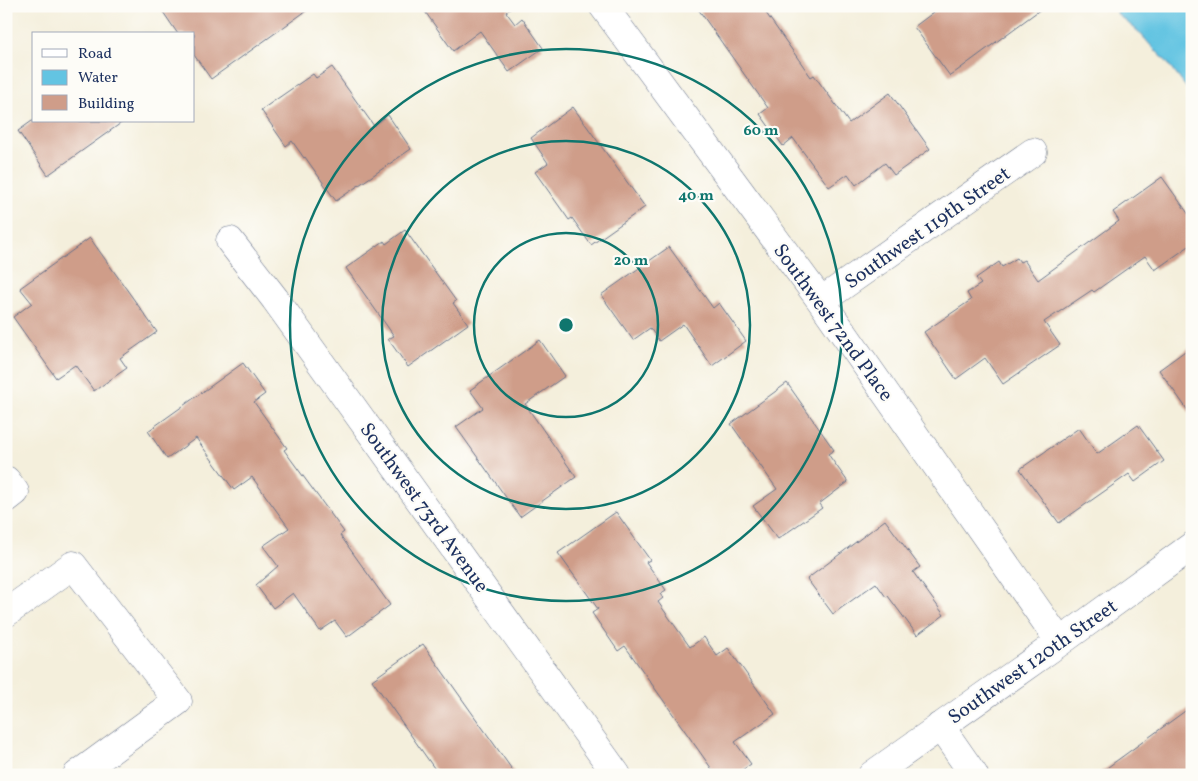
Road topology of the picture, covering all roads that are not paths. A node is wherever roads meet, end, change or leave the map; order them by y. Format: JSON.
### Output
{"nodes":[{"id":1,"x":603,"y":6,"type":"edge"},
{"id":2,"x":1033,"y":152,"type":"dead end"},
{"id":3,"x":230,"y":241,"type":"dead end"},
{"id":4,"x":821,"y":301,"type":"junction"},
{"id":5,"x":6,"y":480,"type":"edge"},
{"id":6,"x":6,"y":499,"type":"edge"},
{"id":7,"x":1192,"y":546,"type":"edge"},
{"id":8,"x":6,"y":613,"type":"edge"},
{"id":9,"x":1060,"y":642,"type":"junction"},
{"id":10,"x":940,"y":726,"type":"junction"},
{"id":11,"x":77,"y":775,"type":"edge"},
{"id":12,"x":617,"y":775,"type":"edge"},
{"id":13,"x":872,"y":775,"type":"edge"},
{"id":14,"x":974,"y":775,"type":"edge"}],
"edges":[{"from":1,"to":4,"type":"street","name":"Southwest 72nd Place"},
{"from":2,"to":4,"type":"street","name":"Southwest 119th Street"},
{"from":3,"to":12,"type":"street","name":"Southwest 73rd Avenue"},
{"from":4,"to":9,"type":"street","name":"Southwest 72nd Place"},
{"from":5,"to":6,"type":"street"},
{"from":7,"to":9,"type":"street","name":"Southwest 120th Street"},
{"from":8,"to":11,"type":"street"},
{"from":9,"to":10,"type":"street","name":"Southwest 120th Street"},
{"from":10,"to":13,"type":"street","name":"Southwest 120th Street"},
{"from":10,"to":14,"type":"street"}]}
